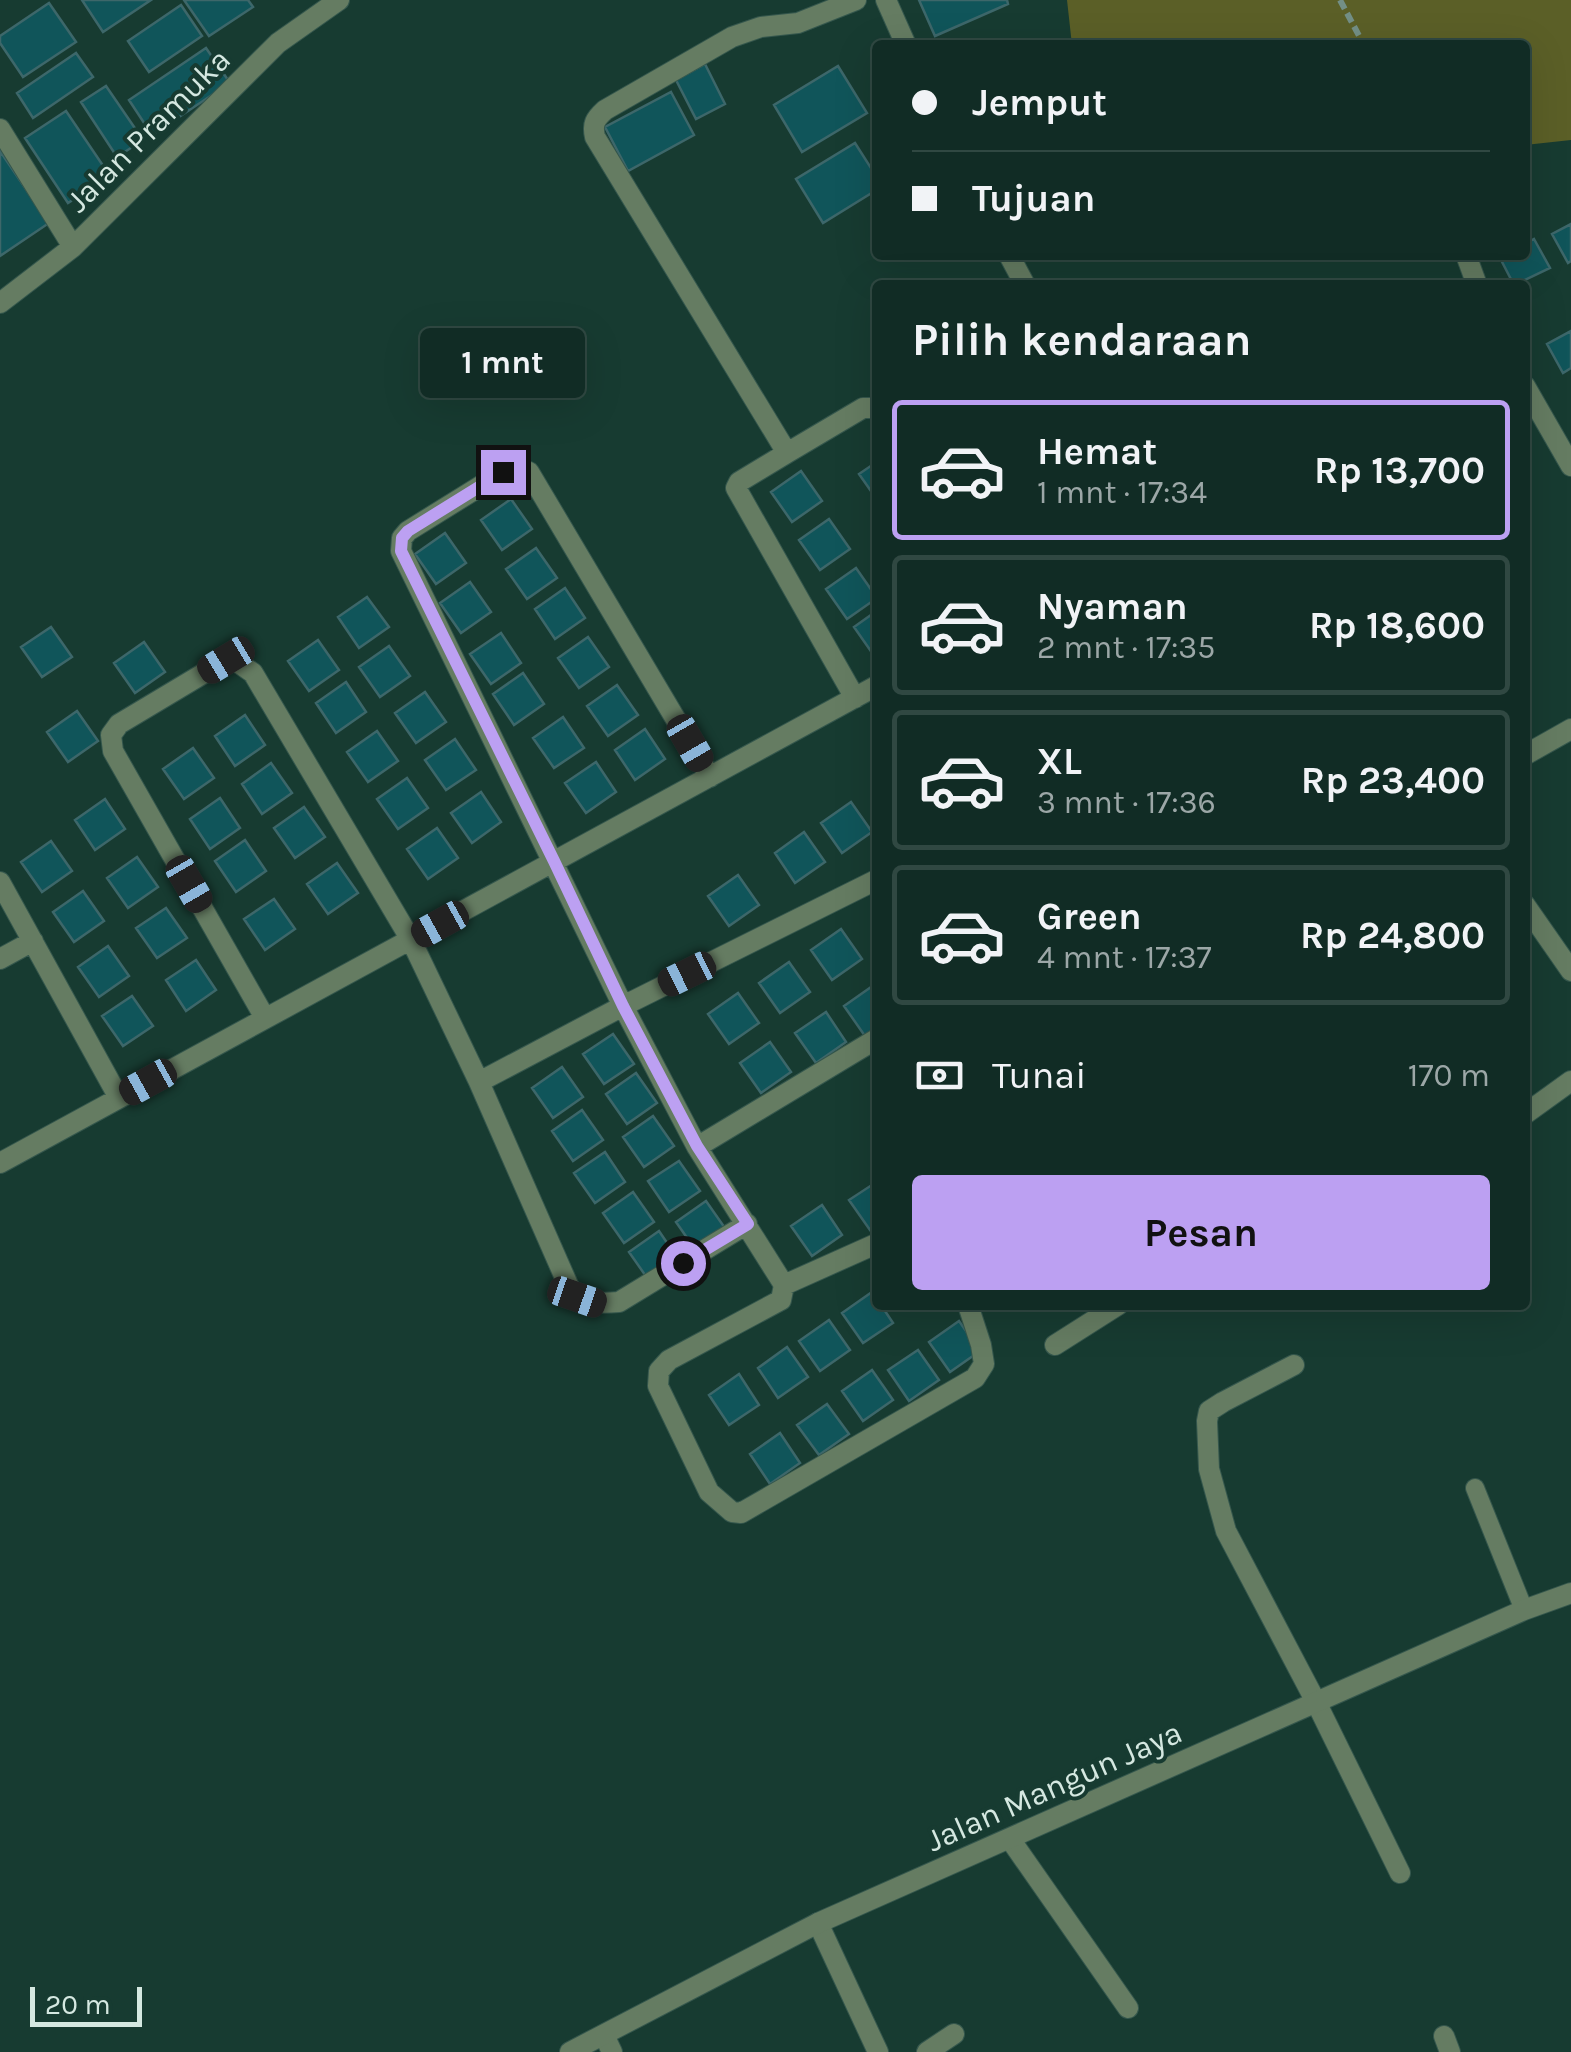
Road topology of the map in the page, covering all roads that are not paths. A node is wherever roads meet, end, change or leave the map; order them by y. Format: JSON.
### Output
{"nodes":[{"id":1,"x":339,"y":0,"type":"edge"},
{"id":2,"x":856,"y":0,"type":"edge"},
{"id":3,"x":886,"y":0,"type":"edge"},
{"id":4,"x":904,"y":40,"type":"edge"},
{"id":5,"x":0,"y":129,"type":"edge"},
{"id":6,"x":73,"y":247,"type":"junction"},
{"id":7,"x":0,"y":303,"type":"edge"},
{"id":8,"x":1530,"y":395,"type":"edge"},
{"id":9,"x":872,"y":408,"type":"edge"},
{"id":10,"x":787,"y":453,"type":"junction"},
{"id":11,"x":1571,"y":466,"type":"edge"},
{"id":12,"x":872,"y":688,"type":"edge"},
{"id":13,"x":854,"y":698,"type":"junction"},
{"id":14,"x":1571,"y":729,"type":"edge"},
{"id":15,"x":1530,"y":752,"type":"edge"},
{"id":16,"x":710,"y":777,"type":"junction"},
{"id":17,"x":554,"y":861,"type":"junction"},
{"id":18,"x":0,"y":882,"type":"edge"},
{"id":19,"x":872,"y":882,"type":"edge"},
{"id":20,"x":1530,"y":912,"type":"edge"},
{"id":21,"x":33,"y":940,"type":"junction"},
{"id":22,"x":412,"y":940,"type":"junction"},
{"id":23,"x":0,"y":959,"type":"edge"},
{"id":24,"x":1571,"y":971,"type":"edge"},
{"id":25,"x":623,"y":1006,"type":"junction"},
{"id":26,"x":265,"y":1018,"type":"junction"},
{"id":27,"x":872,"y":1042,"type":"edge"},
{"id":28,"x":1571,"y":1081,"type":"edge"},
{"id":29,"x":479,"y":1082,"type":"junction"},
{"id":30,"x":119,"y":1098,"type":"junction"},
{"id":31,"x":1530,"y":1110,"type":"edge"},
{"id":32,"x":697,"y":1146,"type":"junction"},
{"id":33,"x":0,"y":1162,"type":"edge"},
{"id":34,"x":748,"y":1224,"type":"junction"},
{"id":35,"x":872,"y":1246,"type":"edge"},
{"id":36,"x":784,"y":1285,"type":"junction"},
{"id":37,"x":970,"y":1310,"type":"edge"},
{"id":38,"x":1110,"y":1310,"type":"edge"},
{"id":39,"x":1055,"y":1345,"type":"dead end"},
{"id":40,"x":1294,"y":1365,"type":"dead end"},
{"id":41,"x":1474,"y":1488,"type":"dead end"},
{"id":42,"x":1571,"y":1593,"type":"edge"},
{"id":43,"x":1524,"y":1610,"type":"junction"},
{"id":44,"x":1316,"y":1702,"type":"junction"},
{"id":45,"x":1010,"y":1839,"type":"junction"},
{"id":46,"x":1400,"y":1873,"type":"dead end"},
{"id":47,"x":818,"y":1923,"type":"junction"},
{"id":48,"x":1128,"y":2008,"type":"dead end"},
{"id":49,"x":954,"y":2034,"type":"dead end"},
{"id":50,"x":608,"y":2043,"type":"edge"},
{"id":51,"x":570,"y":2052,"type":"edge"},
{"id":52,"x":878,"y":2052,"type":"edge"},
{"id":53,"x":926,"y":2052,"type":"edge"}],
"edges":[{"from":1,"to":6,"type":"street","name":"Jalan Pramuka"},
{"from":2,"to":10,"type":"street"},
{"from":3,"to":4,"type":"street"},
{"from":5,"to":6,"type":"street"},
{"from":6,"to":7,"type":"street","name":"Jalan Pramuka"},
{"from":8,"to":11,"type":"street"},
{"from":9,"to":10,"type":"street"},
{"from":10,"to":13,"type":"street"},
{"from":12,"to":13,"type":"street"},
{"from":13,"to":16,"type":"street"},
{"from":14,"to":15,"type":"street"},
{"from":16,"to":17,"type":"street"},
{"from":16,"to":17,"type":"street"},
{"from":17,"to":22,"type":"street"},
{"from":17,"to":25,"type":"street"},
{"from":18,"to":21,"type":"street"},
{"from":19,"to":25,"type":"street"},
{"from":20,"to":24,"type":"street"},
{"from":21,"to":23,"type":"street"},
{"from":21,"to":30,"type":"street"},
{"from":22,"to":26,"type":"street"},
{"from":22,"to":26,"type":"street"},
{"from":22,"to":29,"type":"street"},
{"from":25,"to":29,"type":"street"},
{"from":25,"to":32,"type":"street"},
{"from":26,"to":30,"type":"street"},
{"from":27,"to":32,"type":"street"},
{"from":28,"to":31,"type":"street"},
{"from":29,"to":34,"type":"street"},
{"from":30,"to":33,"type":"street"},
{"from":32,"to":34,"type":"street"},
{"from":34,"to":36,"type":"street"},
{"from":35,"to":36,"type":"street"},
{"from":36,"to":37,"type":"street"},
{"from":38,"to":39,"type":"street"},
{"from":40,"to":44,"type":"street"},
{"from":41,"to":43,"type":"lane"},
{"from":42,"to":43,"type":"street","name":"Jalan Mangun Jaya"},
{"from":43,"to":44,"type":"street","name":"Jalan Mangun Jaya"},
{"from":44,"to":45,"type":"street","name":"Jalan Mangun Jaya"},
{"from":44,"to":46,"type":"street"},
{"from":45,"to":47,"type":"street","name":"Jalan Mangun Jaya"},
{"from":45,"to":48,"type":"street"},
{"from":47,"to":50,"type":"street","name":"Jalan Mangun Jaya"},
{"from":47,"to":52,"type":"street"},
{"from":49,"to":53,"type":"street"},
{"from":50,"to":51,"type":"street","name":"Jalan Mangun Jaya"}]}
